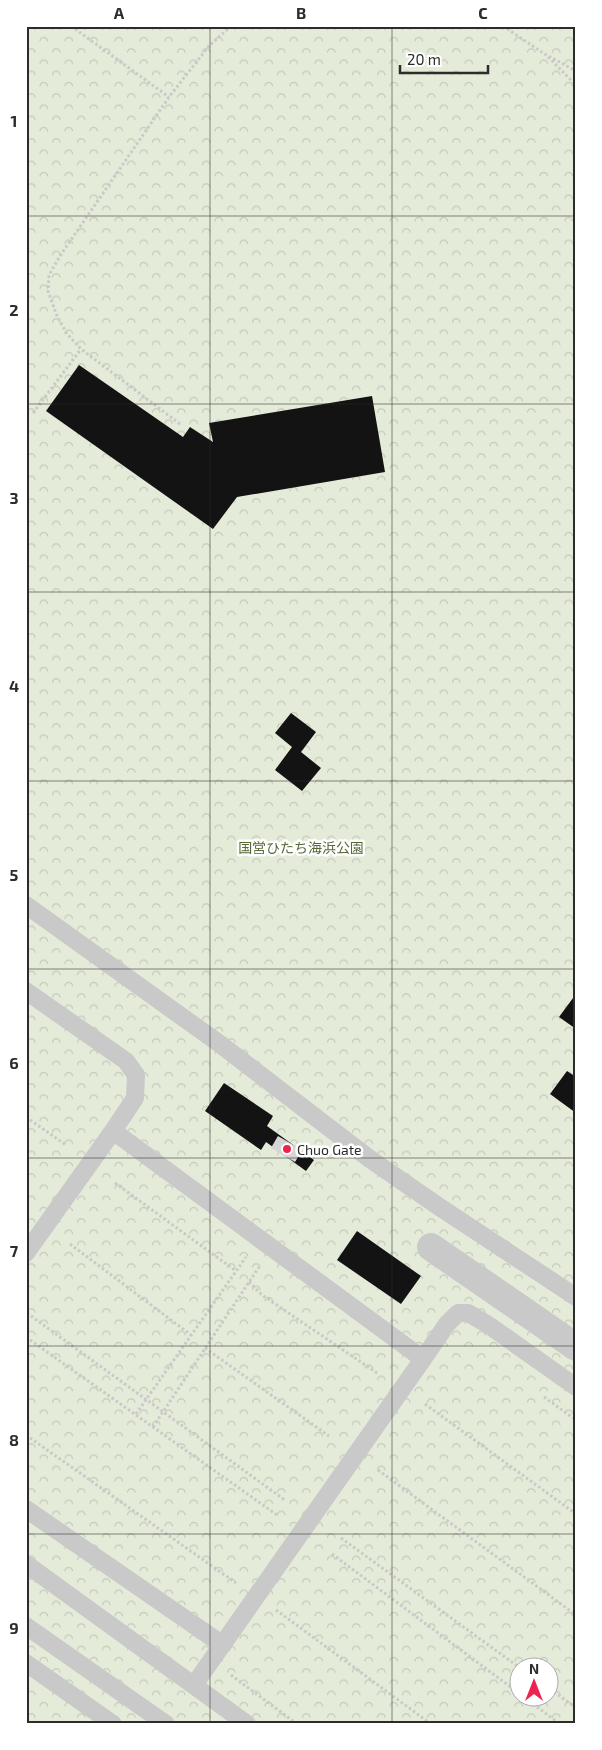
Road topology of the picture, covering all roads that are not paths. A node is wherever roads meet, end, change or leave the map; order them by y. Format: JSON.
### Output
{"nodes":[{"id":1,"x":26,"y":905,"type":"edge"},
{"id":2,"x":26,"y":991,"type":"edge"},
{"id":3,"x":113,"y":1131,"type":"junction"},
{"id":4,"x":431,"y":1247,"type":"dead end"},
{"id":5,"x":26,"y":1253,"type":"edge"},
{"id":6,"x":576,"y":1297,"type":"edge"},
{"id":7,"x":576,"y":1347,"type":"edge"},
{"id":8,"x":423,"y":1359,"type":"junction"},
{"id":9,"x":576,"y":1388,"type":"edge"},
{"id":10,"x":26,"y":1509,"type":"edge"},
{"id":11,"x":26,"y":1564,"type":"edge"},
{"id":12,"x":26,"y":1626,"type":"edge"},
{"id":13,"x":223,"y":1646,"type":"junction"},
{"id":14,"x":26,"y":1663,"type":"edge"},
{"id":15,"x":194,"y":1686,"type":"junction"},
{"id":16,"x":113,"y":1724,"type":"edge"},
{"id":17,"x":166,"y":1724,"type":"edge"},
{"id":18,"x":247,"y":1724,"type":"edge"}],
"edges":[{"from":1,"to":6,"type":"lane"},
{"from":2,"to":3,"type":"lane"},
{"from":3,"to":5,"type":"lane"},
{"from":3,"to":8,"type":"lane"},
{"from":4,"to":7,"type":"street"},
{"from":8,"to":9,"type":"lane"},
{"from":8,"to":13,"type":"lane"},
{"from":10,"to":13,"type":"lane"},
{"from":11,"to":15,"type":"lane"},
{"from":12,"to":17,"type":"lane"},
{"from":13,"to":15,"type":"lane"},
{"from":14,"to":16,"type":"lane"},
{"from":15,"to":18,"type":"lane"}]}
